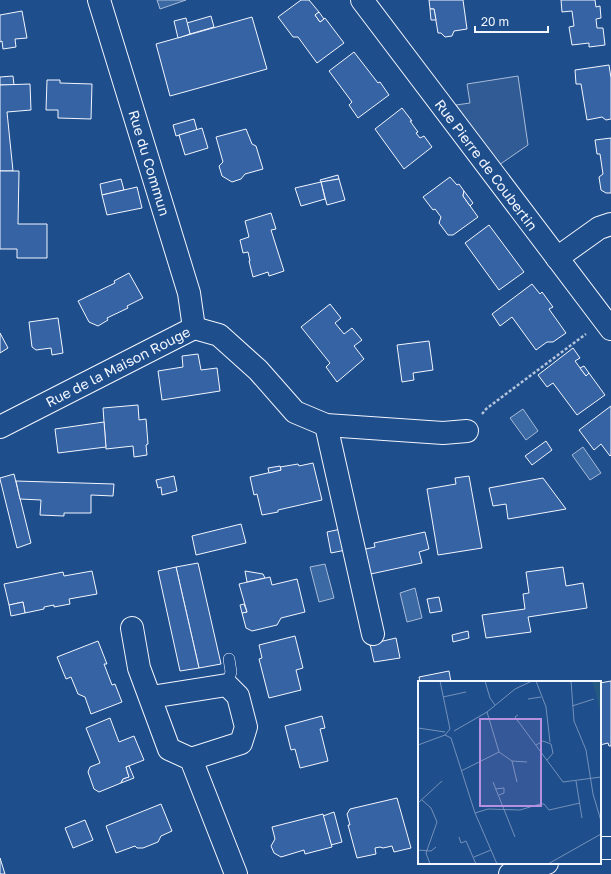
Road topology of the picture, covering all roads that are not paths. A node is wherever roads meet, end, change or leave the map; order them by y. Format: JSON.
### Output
{"nodes":[{"id":1,"x":99,"y":0,"type":"edge"},
{"id":2,"x":362,"y":0,"type":"edge"},
{"id":3,"x":611,"y":224,"type":"edge"},
{"id":4,"x":557,"y":258,"type":"junction"},
{"id":5,"x":608,"y":325,"type":"edge"},
{"id":6,"x":194,"y":328,"type":"junction"},
{"id":7,"x":326,"y":425,"type":"junction"},
{"id":8,"x":0,"y":427,"type":"edge"},
{"id":9,"x":467,"y":431,"type":"road end"},
{"id":10,"x":132,"y":628,"type":"dead end"},
{"id":11,"x":373,"y":634,"type":"dead end"},
{"id":12,"x":230,"y":659,"type":"dead end"},
{"id":13,"x":227,"y":685,"type":"junction"},
{"id":14,"x":151,"y":697,"type":"junction"},
{"id":15,"x":191,"y":759,"type":"junction"},
{"id":16,"x":544,"y":864,"type":"edge"},
{"id":17,"x":236,"y":874,"type":"edge"},
{"id":18,"x":510,"y":874,"type":"edge"}],
"edges":[{"from":1,"to":6,"type":"street","name":"Rue du Commun"},
{"from":2,"to":4,"type":"street","name":"Rue Pierre de Coubertin"},
{"from":3,"to":4,"type":"street"},
{"from":4,"to":5,"type":"street","name":"Rue Pierre de Coubertin"},
{"from":6,"to":7,"type":"street","name":"Rue de la Maison Rouge"},
{"from":6,"to":8,"type":"street","name":"Rue de la Maison Rouge"},
{"from":7,"to":9,"type":"street","name":"Rue de la Maison Rouge"},
{"from":7,"to":11,"type":"street"},
{"from":10,"to":14,"type":"street"},
{"from":12,"to":13,"type":"lane"},
{"from":13,"to":14,"type":"street"},
{"from":13,"to":15,"type":"street"},
{"from":14,"to":15,"type":"street"},
{"from":15,"to":17,"type":"street"},
{"from":16,"to":18,"type":"street"}]}
